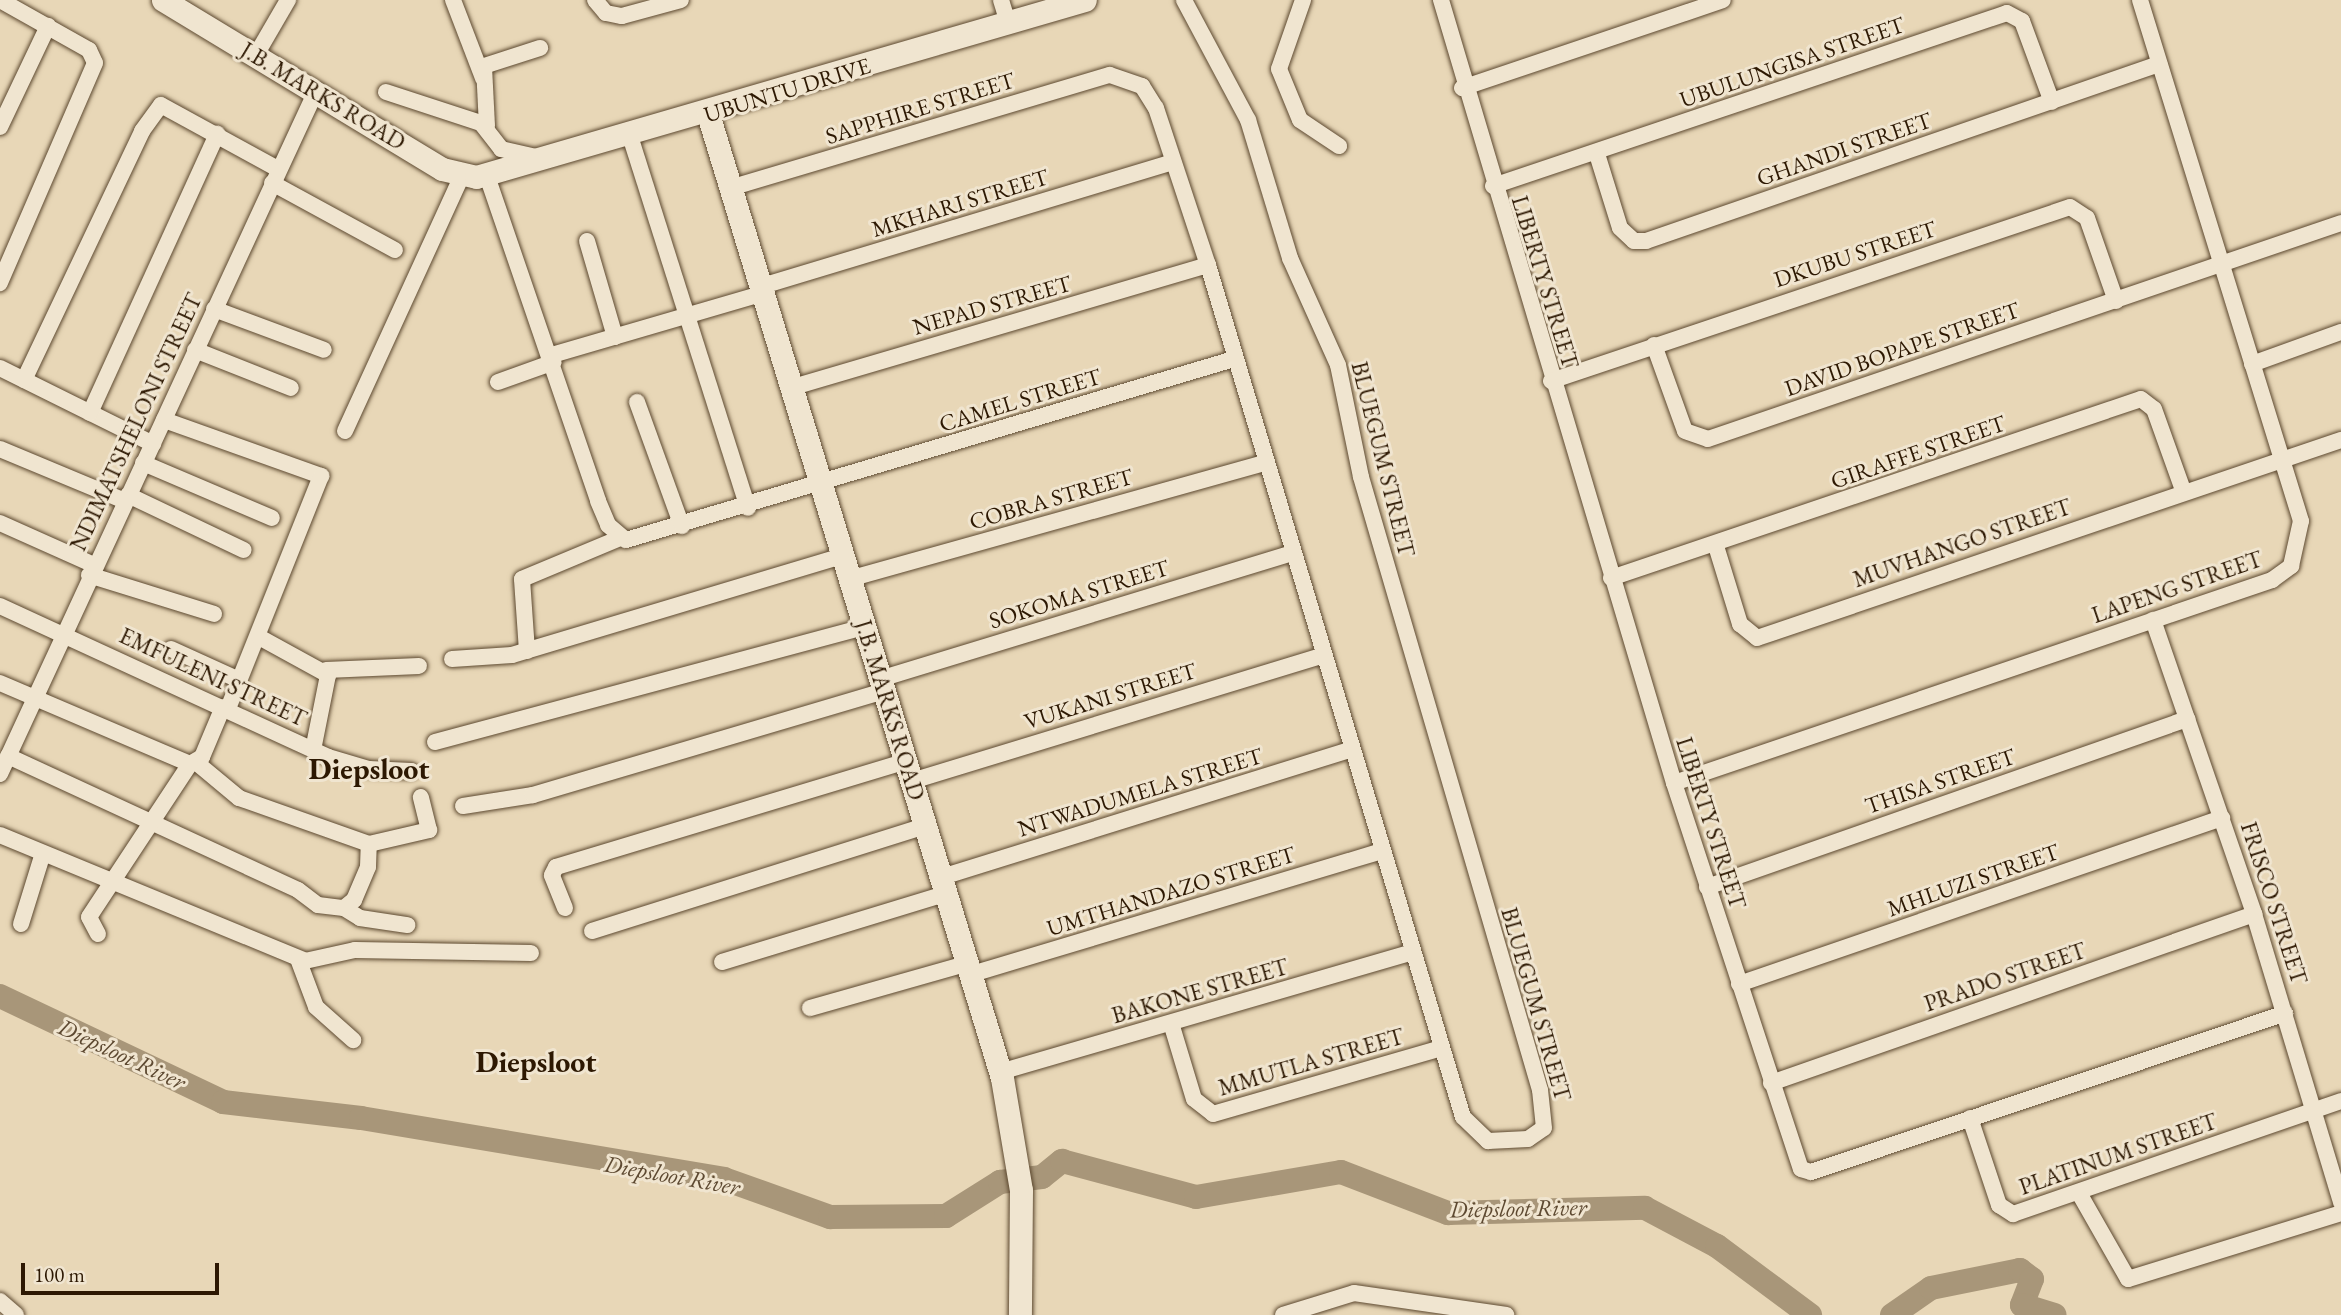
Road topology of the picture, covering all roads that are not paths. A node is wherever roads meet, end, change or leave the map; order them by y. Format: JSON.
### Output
{"nodes":[{"id":1,"x":0,"y":0,"type":"edge"},
{"id":2,"x":163,"y":0,"type":"edge"},
{"id":3,"x":288,"y":0,"type":"edge"},
{"id":4,"x":453,"y":0,"type":"edge"},
{"id":5,"x":595,"y":0,"type":"edge"},
{"id":6,"x":681,"y":0,"type":"edge"},
{"id":7,"x":1001,"y":0,"type":"edge"},
{"id":8,"x":1085,"y":0,"type":"edge"},
{"id":9,"x":1184,"y":0,"type":"edge"},
{"id":10,"x":1303,"y":0,"type":"edge"},
{"id":11,"x":1441,"y":0,"type":"edge"},
{"id":12,"x":1723,"y":0,"type":"edge"},
{"id":13,"x":2140,"y":0,"type":"edge"},
{"id":14,"x":1008,"y":23,"type":"junction"},
{"id":15,"x":48,"y":26,"type":"junction"},
{"id":16,"x":540,"y":48,"type":"dead end"},
{"id":17,"x":256,"y":55,"type":"junction"},
{"id":18,"x":2159,"y":64,"type":"junction"},
{"id":19,"x":1123,"y":76,"type":"joint"},
{"id":20,"x":483,"y":78,"type":"junction"},
{"id":21,"x":1462,"y":88,"type":"junction"},
{"id":22,"x":316,"y":91,"type":"junction"},
{"id":23,"x":386,"y":92,"type":"dead end"},
{"id":24,"x":2052,"y":102,"type":"junction"},
{"id":25,"x":708,"y":114,"type":"junction"},
{"id":26,"x":487,"y":126,"type":"junction"},
{"id":27,"x":0,"y":127,"type":"edge"},
{"id":28,"x":216,"y":134,"type":"junction"},
{"id":29,"x":630,"y":136,"type":"junction"},
{"id":30,"x":1339,"y":146,"type":"dead end"},
{"id":31,"x":1597,"y":154,"type":"junction"},
{"id":32,"x":547,"y":160,"type":"junction"},
{"id":33,"x":1173,"y":162,"type":"junction"},
{"id":34,"x":462,"y":175,"type":"junction"},
{"id":35,"x":275,"y":176,"type":"junction"},
{"id":36,"x":488,"y":176,"type":"junction"},
{"id":37,"x":1493,"y":186,"type":"junction"},
{"id":38,"x":730,"y":188,"type":"junction"},
{"id":39,"x":2341,"y":223,"type":"edge"},
{"id":40,"x":587,"y":241,"type":"dead end"},
{"id":41,"x":395,"y":250,"type":"dead end"},
{"id":42,"x":2221,"y":264,"type":"junction"},
{"id":43,"x":1208,"y":265,"type":"junction"},
{"id":44,"x":0,"y":283,"type":"edge"},
{"id":45,"x":760,"y":290,"type":"junction"},
{"id":46,"x":2116,"y":301,"type":"junction"},
{"id":47,"x":214,"y":309,"type":"junction"},
{"id":48,"x":686,"y":316,"type":"junction"},
{"id":49,"x":2341,"y":332,"type":"edge"},
{"id":50,"x":615,"y":337,"type":"junction"},
{"id":51,"x":1654,"y":345,"type":"junction"},
{"id":52,"x":195,"y":350,"type":"junction"},
{"id":53,"x":324,"y":350,"type":"dead end"},
{"id":54,"x":553,"y":358,"type":"junction"},
{"id":55,"x":1234,"y":359,"type":"junction"},
{"id":56,"x":2252,"y":364,"type":"junction"},
{"id":57,"x":0,"y":368,"type":"edge"},
{"id":58,"x":24,"y":380,"type":"junction"},
{"id":59,"x":1551,"y":381,"type":"junction"},
{"id":60,"x":498,"y":382,"type":"dead end"},
{"id":61,"x":291,"y":388,"type":"dead end"},
{"id":62,"x":790,"y":388,"type":"junction"},
{"id":63,"x":637,"y":402,"type":"dead end"},
{"id":64,"x":90,"y":413,"type":"junction"},
{"id":65,"x":164,"y":419,"type":"junction"},
{"id":66,"x":345,"y":430,"type":"dead end"},
{"id":67,"x":2341,"y":440,"type":"edge"},
{"id":68,"x":153,"y":444,"type":"junction"},
{"id":69,"x":0,"y":449,"type":"edge"},
{"id":70,"x":2281,"y":458,"type":"junction"},
{"id":71,"x":143,"y":463,"type":"junction"},
{"id":72,"x":1265,"y":463,"type":"junction"},
{"id":73,"x":820,"y":485,"type":"junction"},
{"id":74,"x":2183,"y":491,"type":"junction"},
{"id":75,"x":126,"y":498,"type":"junction"},
{"id":76,"x":748,"y":508,"type":"junction"},
{"id":77,"x":272,"y":518,"type":"dead end"},
{"id":78,"x":0,"y":523,"type":"edge"},
{"id":79,"x":682,"y":526,"type":"junction"},
{"id":80,"x":620,"y":538,"type":"junction"},
{"id":81,"x":1716,"y":546,"type":"junction"},
{"id":82,"x":244,"y":550,"type":"dead end"},
{"id":83,"x":1292,"y":553,"type":"junction"},
{"id":84,"x":842,"y":556,"type":"junction"},
{"id":85,"x":91,"y":570,"type":"junction"},
{"id":86,"x":1611,"y":578,"type":"junction"},
{"id":87,"x":849,"y":579,"type":"junction"},
{"id":88,"x":0,"y":606,"type":"edge"},
{"id":89,"x":214,"y":614,"type":"dead end"},
{"id":90,"x":2153,"y":621,"type":"junction"},
{"id":91,"x":864,"y":627,"type":"junction"},
{"id":92,"x":61,"y":633,"type":"junction"},
{"id":93,"x":259,"y":637,"type":"junction"},
{"id":94,"x":171,"y":649,"type":"dead end"},
{"id":95,"x":527,"y":651,"type":"junction"},
{"id":96,"x":1322,"y":656,"type":"junction"},
{"id":97,"x":452,"y":659,"type":"dead end"},
{"id":98,"x":419,"y":666,"type":"dead end"},
{"id":99,"x":326,"y":670,"type":"junction"},
{"id":100,"x":239,"y":680,"type":"junction"},
{"id":101,"x":0,"y":683,"type":"edge"},
{"id":102,"x":882,"y":685,"type":"junction"},
{"id":103,"x":32,"y":698,"type":"junction"},
{"id":104,"x":226,"y":708,"type":"junction"},
{"id":105,"x":2187,"y":719,"type":"junction"},
{"id":106,"x":435,"y":742,"type":"dead end"},
{"id":107,"x":313,"y":750,"type":"junction"},
{"id":108,"x":1351,"y":750,"type":"junction"},
{"id":109,"x":3,"y":763,"type":"edge"},
{"id":110,"x":194,"y":763,"type":"junction"},
{"id":111,"x":411,"y":771,"type":"dead end"},
{"id":112,"x":909,"y":771,"type":"junction"},
{"id":113,"x":1674,"y":783,"type":"junction"},
{"id":114,"x":421,"y":796,"type":"dead end"},
{"id":115,"x":463,"y":806,"type":"dead end"},
{"id":116,"x":2222,"y":818,"type":"junction"},
{"id":117,"x":148,"y":825,"type":"junction"},
{"id":118,"x":926,"y":826,"type":"junction"},
{"id":119,"x":0,"y":835,"type":"edge"},
{"id":120,"x":369,"y":844,"type":"junction"},
{"id":121,"x":1382,"y":851,"type":"junction"},
{"id":122,"x":43,"y":853,"type":"junction"},
{"id":123,"x":114,"y":881,"type":"junction"},
{"id":124,"x":945,"y":885,"type":"junction"},
{"id":125,"x":1707,"y":887,"type":"junction"},
{"id":126,"x":344,"y":908,"type":"junction"},
{"id":127,"x":565,"y":908,"type":"dead end"},
{"id":128,"x":2254,"y":914,"type":"junction"},
{"id":129,"x":21,"y":924,"type":"dead end"},
{"id":130,"x":407,"y":925,"type":"dead end"},
{"id":131,"x":592,"y":931,"type":"dead end"},
{"id":132,"x":98,"y":934,"type":"dead end"},
{"id":133,"x":1413,"y":952,"type":"junction"},
{"id":134,"x":531,"y":953,"type":"dead end"},
{"id":135,"x":298,"y":959,"type":"junction"},
{"id":136,"x":722,"y":962,"type":"dead end"},
{"id":137,"x":971,"y":969,"type":"junction"},
{"id":138,"x":1739,"y":984,"type":"junction"},
{"id":139,"x":810,"y":1008,"type":"dead end"},
{"id":140,"x":2285,"y":1013,"type":"junction"},
{"id":141,"x":1171,"y":1023,"type":"junction"},
{"id":142,"x":353,"y":1040,"type":"dead end"},
{"id":143,"x":1441,"y":1048,"type":"junction"},
{"id":144,"x":1000,"y":1072,"type":"junction"},
{"id":145,"x":1771,"y":1083,"type":"junction"},
{"id":146,"x":2341,"y":1101,"type":"edge"},
{"id":147,"x":2314,"y":1111,"type":"junction"},
{"id":148,"x":1970,"y":1118,"type":"junction"},
{"id":149,"x":2079,"y":1193,"type":"junction"},
{"id":150,"x":2341,"y":1203,"type":"edge"},
{"id":151,"x":2341,"y":1213,"type":"edge"},
{"id":152,"x":0,"y":1301,"type":"edge"},
{"id":153,"x":1424,"y":1309,"type":"edge"},
{"id":154,"x":1315,"y":1310,"type":"edge"},
{"id":155,"x":16,"y":1315,"type":"edge"},
{"id":156,"x":1020,"y":1315,"type":"edge"},
{"id":157,"x":1283,"y":1315,"type":"edge"},
{"id":158,"x":1506,"y":1315,"type":"edge"}],
"edges":[{"from":1,"to":15,"type":"street"},
{"from":2,"to":17,"type":"street","name":"J.B. MARKS ROAD"},
{"from":3,"to":17,"type":"street"},
{"from":4,"to":20,"type":"street"},
{"from":5,"to":6,"type":"street"},
{"from":7,"to":14,"type":"street"},
{"from":8,"to":14,"type":"street","name":"UBUNTU DRIVE"},
{"from":9,"to":143,"type":"street","name":"BLUEGUM STREET"},
{"from":10,"to":30,"type":"street"},
{"from":11,"to":21,"type":"street","name":"LIBERTY STREET"},
{"from":12,"to":21,"type":"street"},
{"from":13,"to":18,"type":"street","name":"LAPENG STREET"},
{"from":14,"to":25,"type":"street","name":"UBUNTU DRIVE"},
{"from":15,"to":27,"type":"street"},
{"from":15,"to":44,"type":"street"},
{"from":16,"to":20,"type":"street"},
{"from":17,"to":22,"type":"street","name":"J.B. MARKS ROAD"},
{"from":18,"to":24,"type":"street","name":"GHANDI STREET"},
{"from":18,"to":42,"type":"street","name":"LAPENG STREET"},
{"from":19,"to":33,"type":"street","name":"BLUEGUM STREET"},
{"from":19,"to":38,"type":"street","name":"SAPPHIRE STREET"},
{"from":20,"to":26,"type":"street"},
{"from":21,"to":37,"type":"street","name":"LIBERTY STREET"},
{"from":22,"to":34,"type":"street","name":"J.B. MARKS ROAD"},
{"from":22,"to":35,"type":"street","name":"NDIMATSHELONI STREET"},
{"from":23,"to":26,"type":"street"},
{"from":24,"to":31,"type":"street","name":"UBULUNGISA STREET"},
{"from":24,"to":31,"type":"street","name":"GHANDI STREET"},
{"from":25,"to":29,"type":"street","name":"UBUNTU DRIVE"},
{"from":25,"to":38,"type":"street","name":"J.B. MARKS ROAD"},
{"from":26,"to":32,"type":"street"},
{"from":28,"to":35,"type":"street"},
{"from":28,"to":58,"type":"street"},
{"from":28,"to":64,"type":"street"},
{"from":29,"to":32,"type":"street","name":"UBUNTU DRIVE"},
{"from":29,"to":48,"type":"street"},
{"from":31,"to":37,"type":"street","name":"UBULUNGISA STREET"},
{"from":32,"to":36,"type":"street","name":"UBUNTU DRIVE"},
{"from":33,"to":43,"type":"street","name":"BLUEGUM STREET"},
{"from":33,"to":45,"type":"street","name":"MKHARI STREET"},
{"from":34,"to":36,"type":"street","name":"J.B. MARKS ROAD"},
{"from":34,"to":66,"type":"street"},
{"from":35,"to":41,"type":"street"},
{"from":35,"to":47,"type":"street","name":"NDIMATSHELONI STREET"},
{"from":36,"to":54,"type":"street"},
{"from":37,"to":59,"type":"street","name":"LIBERTY STREET"},
{"from":38,"to":45,"type":"street","name":"J.B. MARKS ROAD"},
{"from":39,"to":42,"type":"street","name":"DAVID BOPAPE STREET"},
{"from":40,"to":50,"type":"street"},
{"from":42,"to":46,"type":"street","name":"DAVID BOPAPE STREET"},
{"from":42,"to":56,"type":"street","name":"LAPENG STREET"},
{"from":43,"to":55,"type":"street","name":"BLUEGUM STREET"},
{"from":43,"to":62,"type":"street","name":"NEPAD STREET"},
{"from":45,"to":48,"type":"street","name":"MKHARI STREET"},
{"from":45,"to":62,"type":"street","name":"J.B. MARKS ROAD"},
{"from":46,"to":51,"type":"street","name":"DKUBU STREET"},
{"from":46,"to":51,"type":"street","name":"DAVID BOPAPE STREET"},
{"from":47,"to":52,"type":"street","name":"NDIMATSHELONI STREET"},
{"from":47,"to":53,"type":"street"},
{"from":48,"to":50,"type":"street","name":"MKHARI STREET"},
{"from":48,"to":76,"type":"street"},
{"from":49,"to":56,"type":"street"},
{"from":50,"to":54,"type":"street","name":"MKHARI STREET"},
{"from":51,"to":59,"type":"street","name":"DKUBU STREET"},
{"from":52,"to":61,"type":"street"},
{"from":52,"to":65,"type":"street","name":"NDIMATSHELONI STREET"},
{"from":54,"to":60,"type":"street","name":"MKHARI STREET"},
{"from":54,"to":80,"type":"street"},
{"from":55,"to":72,"type":"street","name":"BLUEGUM STREET"},
{"from":55,"to":73,"type":"street","name":"CAMEL STREET"},
{"from":56,"to":70,"type":"street","name":"LAPENG STREET"},
{"from":57,"to":58,"type":"street"},
{"from":58,"to":64,"type":"street"},
{"from":59,"to":86,"type":"street","name":"LIBERTY STREET"},
{"from":62,"to":73,"type":"street","name":"J.B. MARKS ROAD"},
{"from":63,"to":79,"type":"street"},
{"from":64,"to":68,"type":"street"},
{"from":65,"to":68,"type":"street","name":"NDIMATSHELONI STREET"},
{"from":65,"to":93,"type":"street"},
{"from":67,"to":70,"type":"street","name":"MUVHANGO STREET"},
{"from":68,"to":71,"type":"street","name":"NDIMATSHELONI STREET"},
{"from":69,"to":75,"type":"street"},
{"from":70,"to":74,"type":"street","name":"MUVHANGO STREET"},
{"from":70,"to":90,"type":"street","name":"LAPENG STREET"},
{"from":71,"to":75,"type":"street","name":"NDIMATSHELONI STREET"},
{"from":71,"to":77,"type":"street"},
{"from":72,"to":83,"type":"street","name":"BLUEGUM STREET"},
{"from":72,"to":87,"type":"street","name":"COBRA STREET"},
{"from":73,"to":76,"type":"street","name":"CAMEL STREET"},
{"from":73,"to":84,"type":"street","name":"J.B. MARKS ROAD"},
{"from":74,"to":81,"type":"street","name":"GIRAFFE STREET"},
{"from":74,"to":81,"type":"street","name":"MUVHANGO STREET"},
{"from":75,"to":82,"type":"street"},
{"from":75,"to":85,"type":"street","name":"NDIMATSHELONI STREET"},
{"from":76,"to":79,"type":"street","name":"CAMEL STREET"},
{"from":78,"to":85,"type":"street"},
{"from":79,"to":80,"type":"street","name":"CAMEL STREET"},
{"from":80,"to":95,"type":"street","name":"CAMEL STREET"},
{"from":81,"to":86,"type":"street","name":"GIRAFFE STREET"},
{"from":83,"to":96,"type":"street","name":"BLUEGUM STREET"},
{"from":83,"to":102,"type":"street","name":"SOKOMA STREET"},
{"from":84,"to":87,"type":"street","name":"J.B. MARKS ROAD"},
{"from":84,"to":95,"type":"street"},
{"from":85,"to":89,"type":"street"},
{"from":85,"to":92,"type":"street","name":"NDIMATSHELONI STREET"},
{"from":86,"to":113,"type":"street","name":"LIBERTY STREET"},
{"from":87,"to":91,"type":"street","name":"J.B. MARKS ROAD"},
{"from":88,"to":92,"type":"street","name":"EMFULENI STREET"},
{"from":90,"to":105,"type":"street","name":"FRISCO STREET"},
{"from":90,"to":113,"type":"street","name":"LAPENG STREET"},
{"from":91,"to":102,"type":"street","name":"J.B. MARKS ROAD"},
{"from":91,"to":106,"type":"street"},
{"from":92,"to":103,"type":"street","name":"NDIMATSHELONI STREET"},
{"from":92,"to":104,"type":"street","name":"EMFULENI STREET"},
{"from":93,"to":99,"type":"street"},
{"from":93,"to":100,"type":"street"},
{"from":94,"to":100,"type":"street"},
{"from":95,"to":97,"type":"street"},
{"from":96,"to":108,"type":"street","name":"BLUEGUM STREET"},
{"from":96,"to":112,"type":"street","name":"VUKANI STREET"},
{"from":98,"to":99,"type":"street"},
{"from":99,"to":107,"type":"street"},
{"from":100,"to":104,"type":"street"},
{"from":101,"to":103,"type":"street"},
{"from":102,"to":112,"type":"street","name":"J.B. MARKS ROAD"},
{"from":102,"to":115,"type":"street","name":"SOKOMA STREET"},
{"from":103,"to":109,"type":"street","name":"NDIMATSHELONI STREET"},
{"from":103,"to":110,"type":"street"},
{"from":104,"to":107,"type":"street","name":"EMFULENI STREET"},
{"from":104,"to":110,"type":"street"},
{"from":105,"to":116,"type":"street","name":"FRISCO STREET"},
{"from":105,"to":125,"type":"street","name":"THISA STREET"},
{"from":107,"to":111,"type":"street","name":"EMFULENI STREET"},
{"from":108,"to":121,"type":"street","name":"BLUEGUM STREET"},
{"from":108,"to":124,"type":"street","name":"NTWADUMELA STREET"},
{"from":109,"to":117,"type":"street"},
{"from":110,"to":117,"type":"street"},
{"from":110,"to":120,"type":"street"},
{"from":112,"to":118,"type":"street","name":"J.B. MARKS ROAD"},
{"from":112,"to":127,"type":"street","name":"VUKANI STREET"},
{"from":113,"to":125,"type":"street","name":"LIBERTY STREET"},
{"from":114,"to":120,"type":"street"},
{"from":116,"to":128,"type":"street","name":"FRISCO STREET"},
{"from":116,"to":138,"type":"street","name":"MHLUZI STREET"},
{"from":117,"to":123,"type":"street"},
{"from":117,"to":126,"type":"street"},
{"from":118,"to":124,"type":"street","name":"J.B. MARKS ROAD"},
{"from":118,"to":131,"type":"street"},
{"from":119,"to":122,"type":"street"},
{"from":120,"to":126,"type":"street"},
{"from":121,"to":133,"type":"street","name":"BLUEGUM STREET"},
{"from":121,"to":137,"type":"street","name":"UMTHANDAZO STREET"},
{"from":122,"to":123,"type":"street"},
{"from":122,"to":129,"type":"street"},
{"from":123,"to":132,"type":"street"},
{"from":123,"to":135,"type":"street"},
{"from":124,"to":136,"type":"street","name":"NTWADUMELA STREET"},
{"from":124,"to":137,"type":"street","name":"J.B. MARKS ROAD"},
{"from":125,"to":138,"type":"street","name":"LIBERTY STREET"},
{"from":126,"to":130,"type":"street"},
{"from":128,"to":140,"type":"street","name":"FRISCO STREET"},
{"from":128,"to":145,"type":"street","name":"PRADO STREET"},
{"from":133,"to":141,"type":"street","name":"BAKONE STREET"},
{"from":133,"to":143,"type":"street","name":"BLUEGUM STREET"},
{"from":134,"to":135,"type":"street"},
{"from":135,"to":142,"type":"street"},
{"from":137,"to":139,"type":"street","name":"UMTHANDAZO STREET"},
{"from":137,"to":144,"type":"street","name":"J.B. MARKS ROAD"},
{"from":138,"to":145,"type":"street","name":"LIBERTY STREET"},
{"from":140,"to":147,"type":"street","name":"FRISCO STREET"},
{"from":140,"to":148,"type":"street","name":"LIBERTY STREET"},
{"from":141,"to":143,"type":"street","name":"MMUTLA STREET"},
{"from":141,"to":144,"type":"street","name":"BAKONE STREET"},
{"from":144,"to":156,"type":"street","name":"J.B. MARKS ROAD"},
{"from":145,"to":148,"type":"street","name":"LIBERTY STREET"},
{"from":146,"to":147,"type":"street","name":"PLATINUM STREET"},
{"from":147,"to":149,"type":"street","name":"PLATINUM STREET"},
{"from":147,"to":150,"type":"street","name":"FRISCO STREET"},
{"from":148,"to":149,"type":"street","name":"PLATINUM STREET"},
{"from":149,"to":151,"type":"street"},
{"from":152,"to":155,"type":"street"},
{"from":153,"to":154,"type":"street"},
{"from":153,"to":158,"type":"street"},
{"from":154,"to":157,"type":"street"}]}
